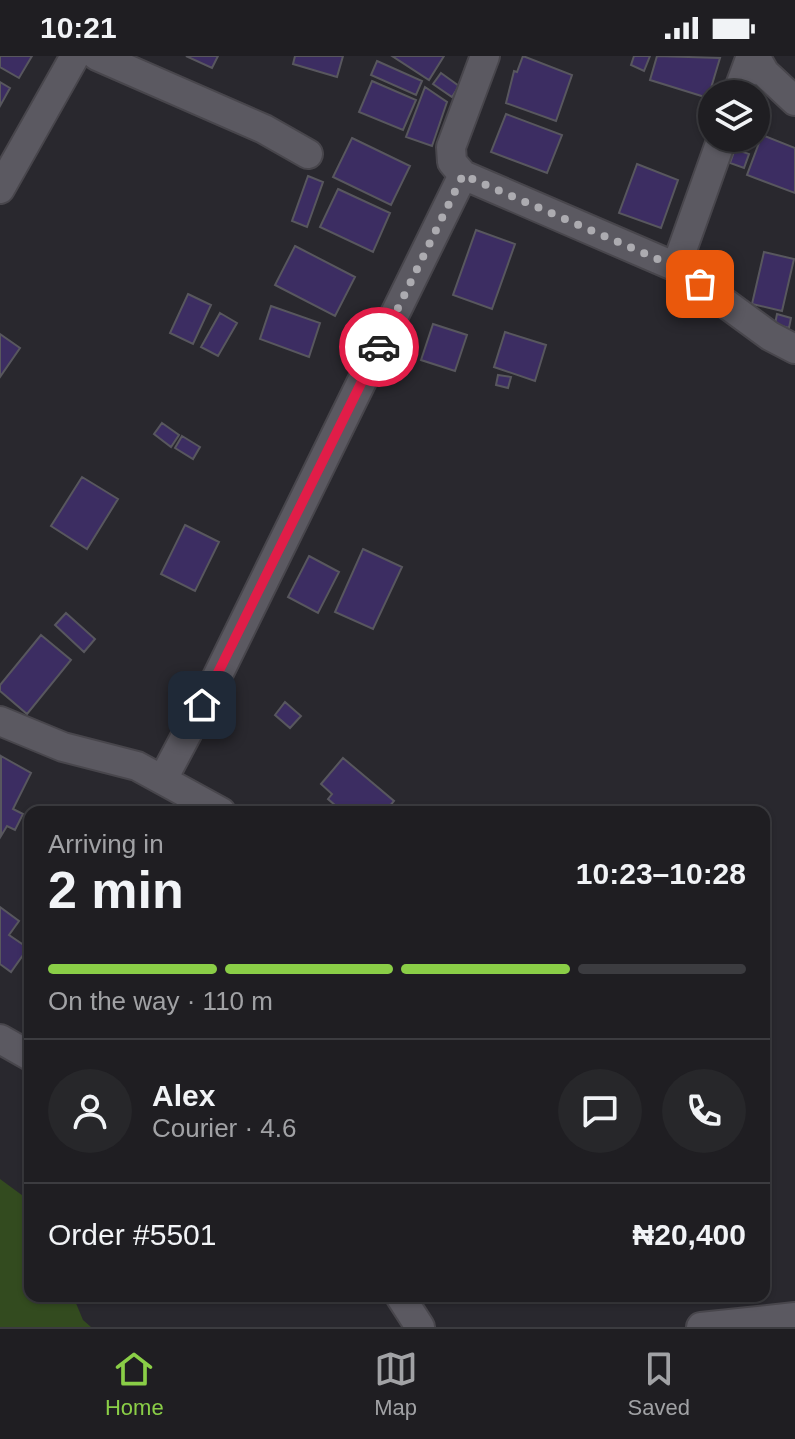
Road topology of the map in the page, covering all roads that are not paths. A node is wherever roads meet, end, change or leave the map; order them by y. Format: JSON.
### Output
{"nodes":[{"id":1,"x":75,"y":56,"type":"edge"},
{"id":2,"x":97,"y":56,"type":"edge"},
{"id":3,"x":485,"y":56,"type":"edge"},
{"id":4,"x":753,"y":56,"type":"edge"},
{"id":5,"x":743,"y":80,"type":"edge"},
{"id":6,"x":795,"y":101,"type":"edge"},
{"id":7,"x":717,"y":152,"type":"edge"},
{"id":8,"x":308,"y":154,"type":"dead end"},
{"id":9,"x":463,"y":175,"type":"junction"},
{"id":10,"x":0,"y":189,"type":"edge"},
{"id":11,"x":676,"y":267,"type":"junction"},
{"id":12,"x":795,"y":349,"type":"edge"},
{"id":13,"x":0,"y":721,"type":"edge"},
{"id":14,"x":163,"y":779,"type":"junction"},
{"id":15,"x":210,"y":806,"type":"edge"},
{"id":16,"x":0,"y":1039,"type":"edge"},
{"id":17,"x":24,"y":1053,"type":"edge"},
{"id":18,"x":404,"y":1302,"type":"edge"},
{"id":19,"x":795,"y":1317,"type":"edge"},
{"id":20,"x":420,"y":1327,"type":"edge"},
{"id":21,"x":701,"y":1327,"type":"edge"}],
"edges":[{"from":1,"to":10,"type":"street"},
{"from":2,"to":8,"type":"street"},
{"from":3,"to":9,"type":"street"},
{"from":4,"to":5,"type":"street"},
{"from":4,"to":6,"type":"street"},
{"from":7,"to":11,"type":"street"},
{"from":9,"to":11,"type":"street"},
{"from":9,"to":14,"type":"street"},
{"from":11,"to":12,"type":"street"},
{"from":13,"to":14,"type":"street"},
{"from":14,"to":15,"type":"street"},
{"from":16,"to":17,"type":"street"},
{"from":18,"to":20,"type":"street"},
{"from":19,"to":21,"type":"street"}]}
